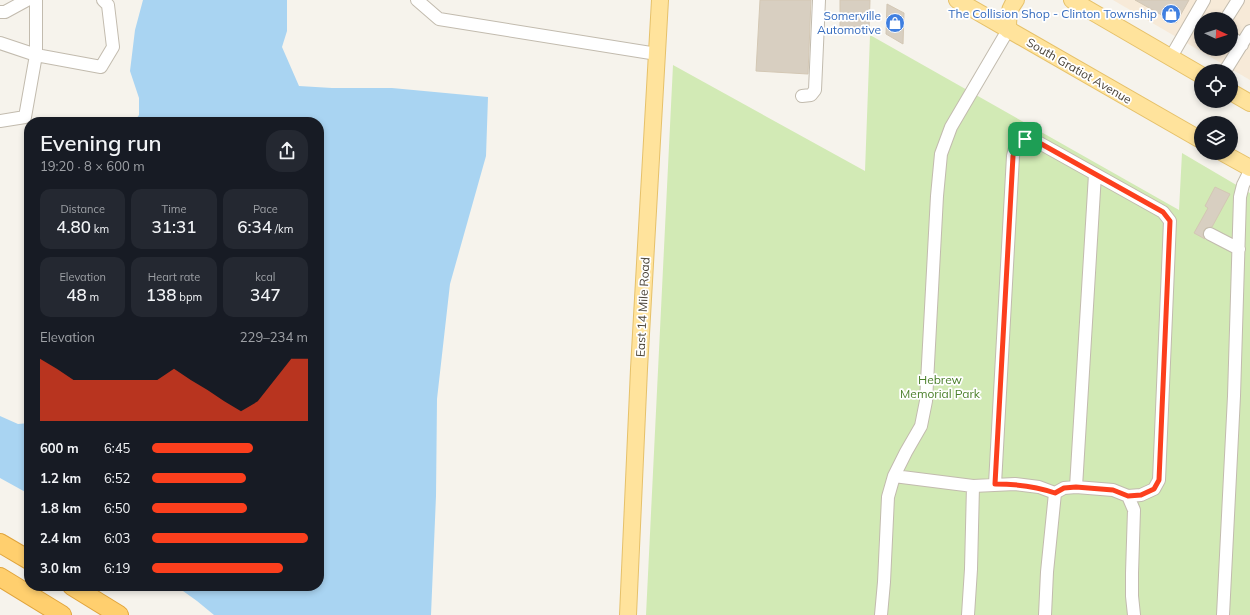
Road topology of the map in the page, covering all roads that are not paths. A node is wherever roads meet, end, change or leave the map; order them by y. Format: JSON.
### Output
{"nodes":[{"id":1,"x":27,"y":0,"type":"edge"},
{"id":2,"x":36,"y":0,"type":"edge"},
{"id":3,"x":103,"y":0,"type":"edge"},
{"id":4,"x":417,"y":0,"type":"edge"},
{"id":5,"x":660,"y":0,"type":"edge"},
{"id":6,"x":819,"y":0,"type":"edge"},
{"id":7,"x":956,"y":0,"type":"edge"},
{"id":8,"x":1016,"y":0,"type":"edge"},
{"id":9,"x":1072,"y":0,"type":"edge"},
{"id":10,"x":1204,"y":0,"type":"edge"},
{"id":11,"x":1238,"y":0,"type":"edge"},
{"id":12,"x":0,"y":12,"type":"edge"},
{"id":13,"x":1230,"y":12,"type":"edge"},
{"id":14,"x":1008,"y":30,"type":"junction"},
{"id":15,"x":1250,"y":31,"type":"edge"},
{"id":16,"x":1238,"y":42,"type":"edge"},
{"id":17,"x":0,"y":43,"type":"edge"},
{"id":18,"x":1242,"y":45,"type":"junction"},
{"id":19,"x":657,"y":54,"type":"junction"},
{"id":20,"x":36,"y":55,"type":"junction"},
{"id":21,"x":1171,"y":57,"type":"junction"},
{"id":22,"x":1230,"y":64,"type":"edge"},
{"id":23,"x":1194,"y":71,"type":"edge"},
{"id":24,"x":802,"y":96,"type":"dead end"},
{"id":25,"x":1238,"y":96,"type":"edge"},
{"id":26,"x":1250,"y":103,"type":"edge"},
{"id":27,"x":24,"y":117,"type":"edge"},
{"id":28,"x":25,"y":117,"type":"edge"},
{"id":29,"x":0,"y":121,"type":"edge"},
{"id":30,"x":1194,"y":136,"type":"edge"},
{"id":31,"x":1234,"y":160,"type":"edge"},
{"id":32,"x":1250,"y":170,"type":"edge"},
{"id":33,"x":1095,"y":174,"type":"junction"},
{"id":34,"x":1210,"y":234,"type":"dead end"},
{"id":35,"x":1239,"y":249,"type":"junction"},
{"id":36,"x":894,"y":476,"type":"junction"},
{"id":37,"x":995,"y":484,"type":"junction"},
{"id":38,"x":973,"y":486,"type":"junction"},
{"id":39,"x":1076,"y":487,"type":"junction"},
{"id":40,"x":1055,"y":493,"type":"junction"},
{"id":41,"x":1128,"y":496,"type":"junction"},
{"id":42,"x":0,"y":543,"type":"edge"},
{"id":43,"x":24,"y":557,"type":"edge"},
{"id":44,"x":0,"y":577,"type":"edge"},
{"id":45,"x":80,"y":591,"type":"edge"},
{"id":46,"x":62,"y":615,"type":"edge"},
{"id":47,"x":119,"y":615,"type":"edge"},
{"id":48,"x":628,"y":615,"type":"edge"},
{"id":49,"x":880,"y":615,"type":"edge"},
{"id":50,"x":968,"y":615,"type":"edge"},
{"id":51,"x":1045,"y":615,"type":"edge"},
{"id":52,"x":1134,"y":615,"type":"edge"},
{"id":53,"x":1223,"y":615,"type":"edge"}],
"edges":[{"from":1,"to":12,"type":"street"},
{"from":2,"to":20,"type":"street"},
{"from":3,"to":20,"type":"street"},
{"from":4,"to":19,"type":"street"},
{"from":5,"to":19,"type":"main road","name":"East 14 Mile Road"},
{"from":6,"to":24,"type":"street"},
{"from":7,"to":14,"type":"main road","name":"South Gratiot Avenue"},
{"from":8,"to":14,"type":"main road"},
{"from":9,"to":21,"type":"main road"},
{"from":10,"to":21,"type":"street"},
{"from":11,"to":13,"type":"street"},
{"from":14,"to":30,"type":"main road","name":"South Gratiot Avenue"},
{"from":14,"to":36,"type":"street"},
{"from":15,"to":18,"type":"street"},
{"from":16,"to":18,"type":"street"},
{"from":17,"to":20,"type":"street"},
{"from":18,"to":22,"type":"street"},
{"from":19,"to":48,"type":"main road","name":"East 14 Mile Road"},
{"from":20,"to":28,"type":"street"},
{"from":21,"to":23,"type":"main road"},
{"from":25,"to":26,"type":"main road"},
{"from":27,"to":29,"type":"street"},
{"from":31,"to":32,"type":"main road"},
{"from":32,"to":35,"type":"street"},
{"from":33,"to":37,"type":"street"},
{"from":33,"to":39,"type":"street"},
{"from":33,"to":41,"type":"street"},
{"from":34,"to":35,"type":"street"},
{"from":35,"to":53,"type":"street"},
{"from":36,"to":38,"type":"street"},
{"from":36,"to":49,"type":"street"},
{"from":37,"to":38,"type":"street"},
{"from":37,"to":40,"type":"street"},
{"from":38,"to":50,"type":"street"},
{"from":39,"to":40,"type":"street"},
{"from":39,"to":41,"type":"street"},
{"from":40,"to":51,"type":"street"},
{"from":41,"to":52,"type":"street"},
{"from":42,"to":43,"type":"highway"},
{"from":44,"to":46,"type":"highway"},
{"from":45,"to":47,"type":"highway"}]}
